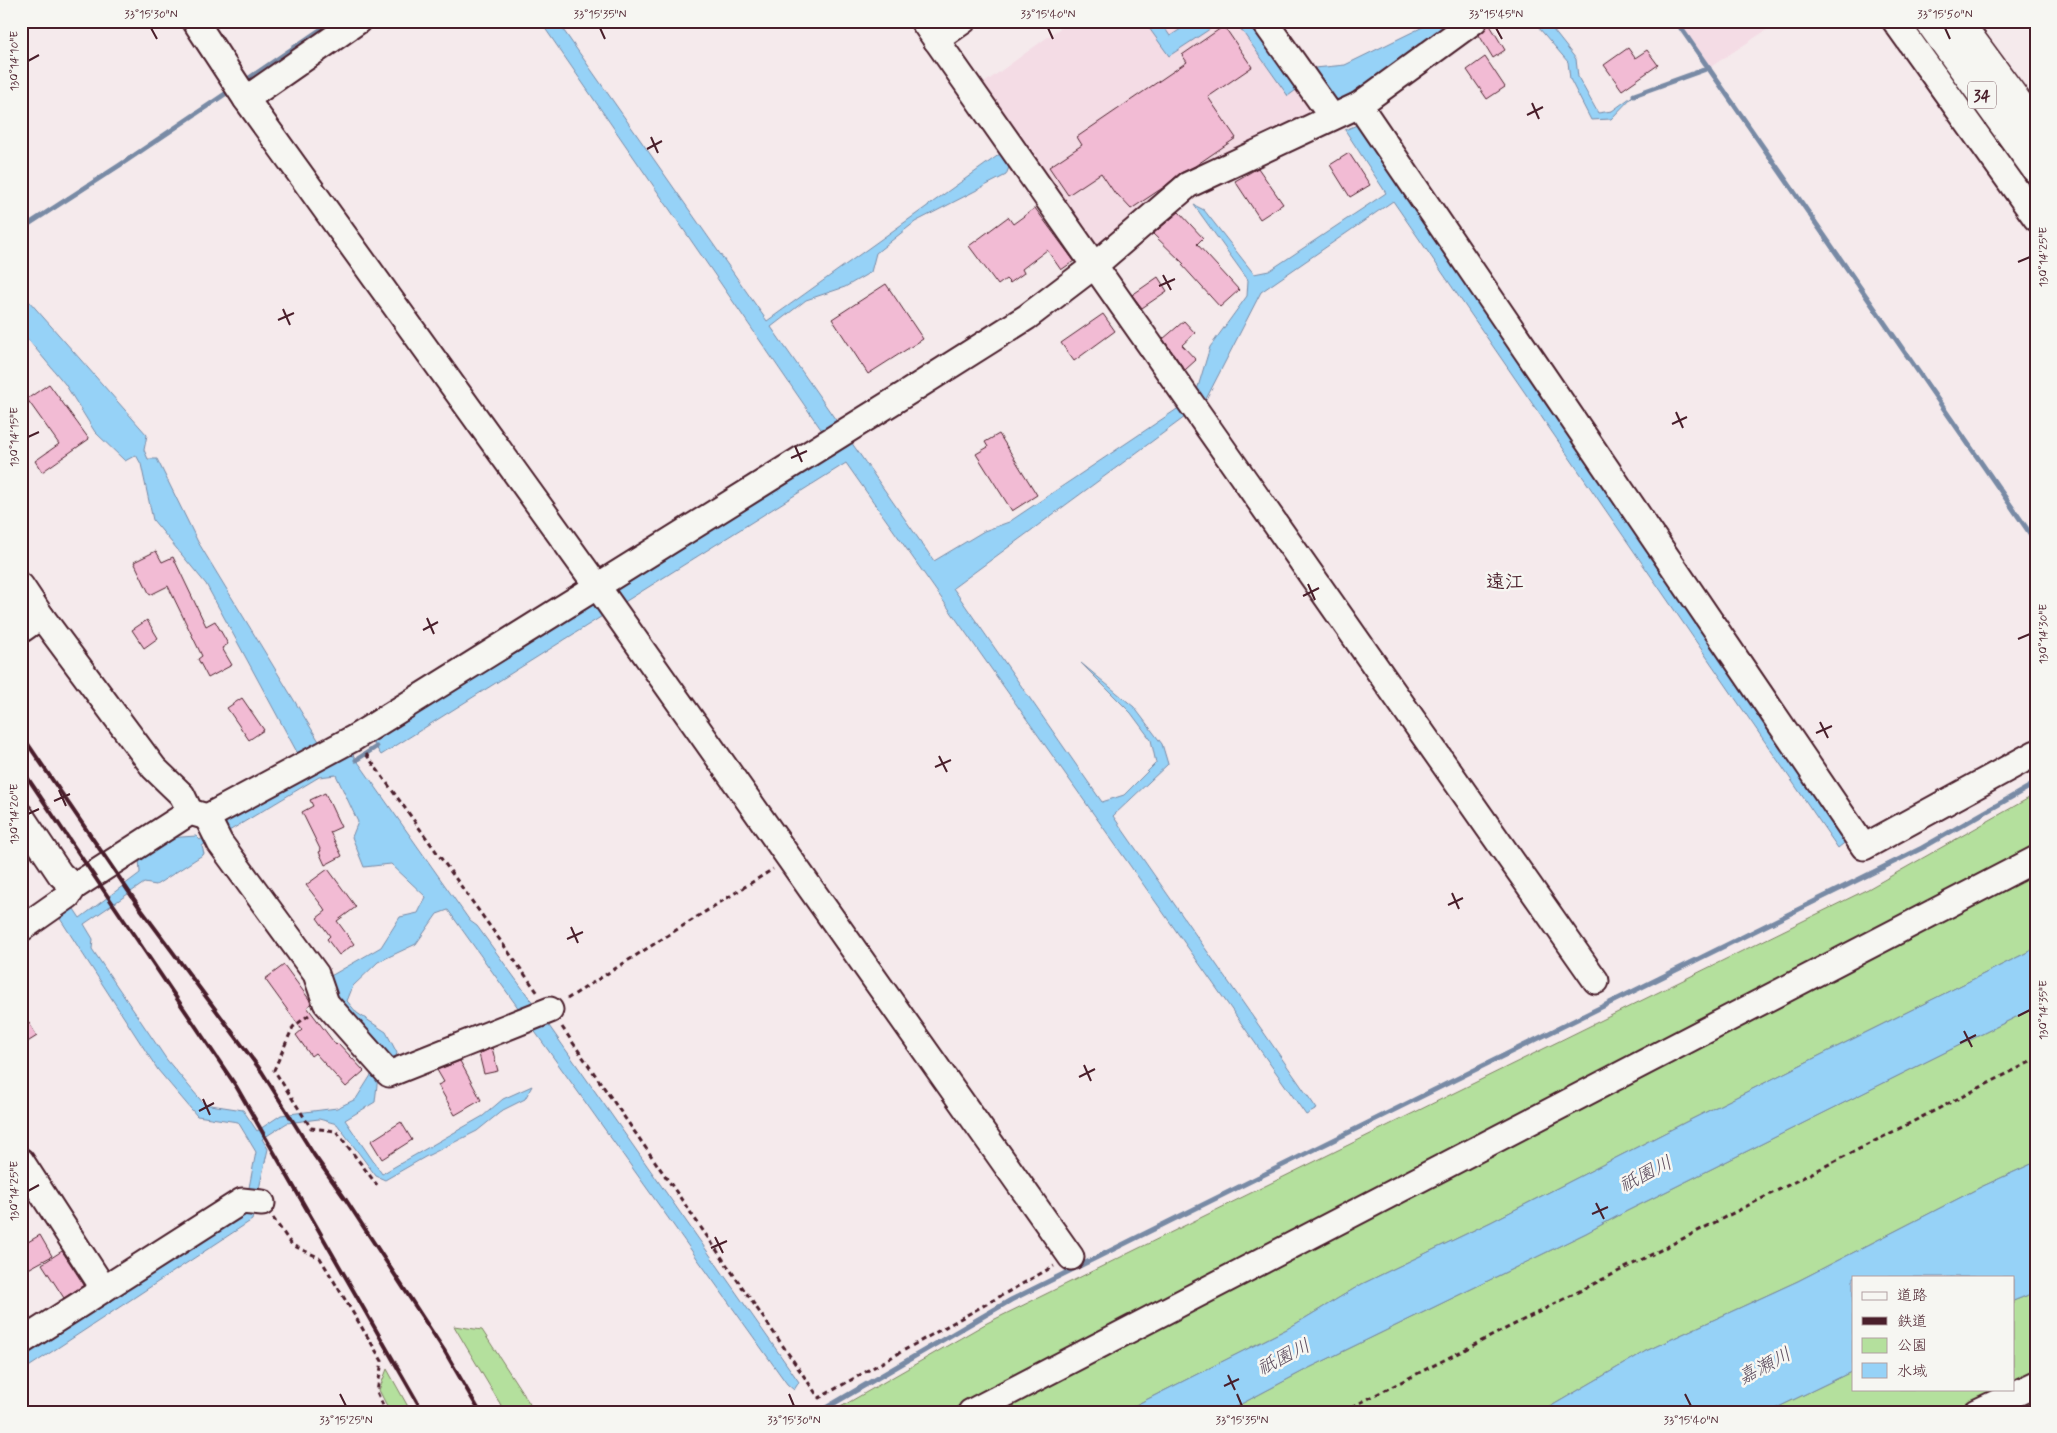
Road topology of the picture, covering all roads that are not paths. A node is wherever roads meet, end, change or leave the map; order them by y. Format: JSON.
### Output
{"nodes":[{"id":1,"x":194,"y":21,"type":"edge"},
{"id":2,"x":358,"y":21,"type":"edge"},
{"id":3,"x":963,"y":21,"type":"edge"},
{"id":4,"x":1264,"y":21,"type":"edge"},
{"id":5,"x":1474,"y":21,"type":"edge"},
{"id":6,"x":1895,"y":21,"type":"edge"},
{"id":7,"x":1929,"y":21,"type":"edge"},
{"id":8,"x":1958,"y":21,"type":"edge"},
{"id":9,"x":929,"y":31,"type":"edge"},
{"id":10,"x":239,"y":89,"type":"junction"},
{"id":11,"x":1359,"y":105,"type":"junction"},
{"id":12,"x":1332,"y":118,"type":"junction"},
{"id":13,"x":2036,"y":127,"type":"edge"},
{"id":14,"x":2036,"y":168,"type":"edge"},
{"id":15,"x":2036,"y":218,"type":"edge"},
{"id":16,"x":1094,"y":266,"type":"junction"},
{"id":17,"x":21,"y":586,"type":"edge"},
{"id":18,"x":599,"y":589,"type":"junction"},
{"id":19,"x":31,"y":623,"type":"edge"},
{"id":20,"x":2036,"y":753,"type":"edge"},
{"id":21,"x":21,"y":816,"type":"edge"},
{"id":22,"x":207,"y":824,"type":"junction"},
{"id":23,"x":2036,"y":859,"type":"edge"},
{"id":24,"x":74,"y":887,"type":"junction"},
{"id":25,"x":21,"y":928,"type":"edge"},
{"id":26,"x":1596,"y":981,"type":"dead end"},
{"id":27,"x":539,"y":1014,"type":"road end"},
{"id":28,"x":21,"y":1161,"type":"edge"},
{"id":29,"x":252,"y":1202,"type":"road end"},
{"id":30,"x":1071,"y":1257,"type":"road end"},
{"id":31,"x":104,"y":1289,"type":"junction"},
{"id":32,"x":21,"y":1342,"type":"edge"},
{"id":33,"x":2036,"y":1384,"type":"edge"},
{"id":34,"x":971,"y":1412,"type":"edge"},
{"id":35,"x":1977,"y":1412,"type":"edge"}],
"edges":[{"from":1,"to":10,"type":"street"},
{"from":2,"to":10,"type":"street"},
{"from":3,"to":9,"type":"street"},
{"from":4,"to":12,"type":"street"},
{"from":5,"to":11,"type":"street"},
{"from":6,"to":15,"type":"street"},
{"from":7,"to":14,"type":"highway","number":"34"},
{"from":8,"to":13,"type":"highway","number":"34"},
{"from":9,"to":16,"type":"street"},
{"from":10,"to":18,"type":"street"},
{"from":11,"to":12,"type":"street"},
{"from":11,"to":20,"type":"street"},
{"from":12,"to":16,"type":"street"},
{"from":16,"to":18,"type":"street"},
{"from":16,"to":26,"type":"street"},
{"from":17,"to":19,"type":"street"},
{"from":18,"to":22,"type":"street"},
{"from":18,"to":30,"type":"street"},
{"from":19,"to":22,"type":"street"},
{"from":21,"to":24,"type":"street"},
{"from":22,"to":24,"type":"street"},
{"from":22,"to":27,"type":"street"},
{"from":23,"to":34,"type":"street"},
{"from":24,"to":25,"type":"street"},
{"from":28,"to":31,"type":"street"},
{"from":29,"to":31,"type":"street"},
{"from":31,"to":32,"type":"street"},
{"from":33,"to":35,"type":"street"}]}
